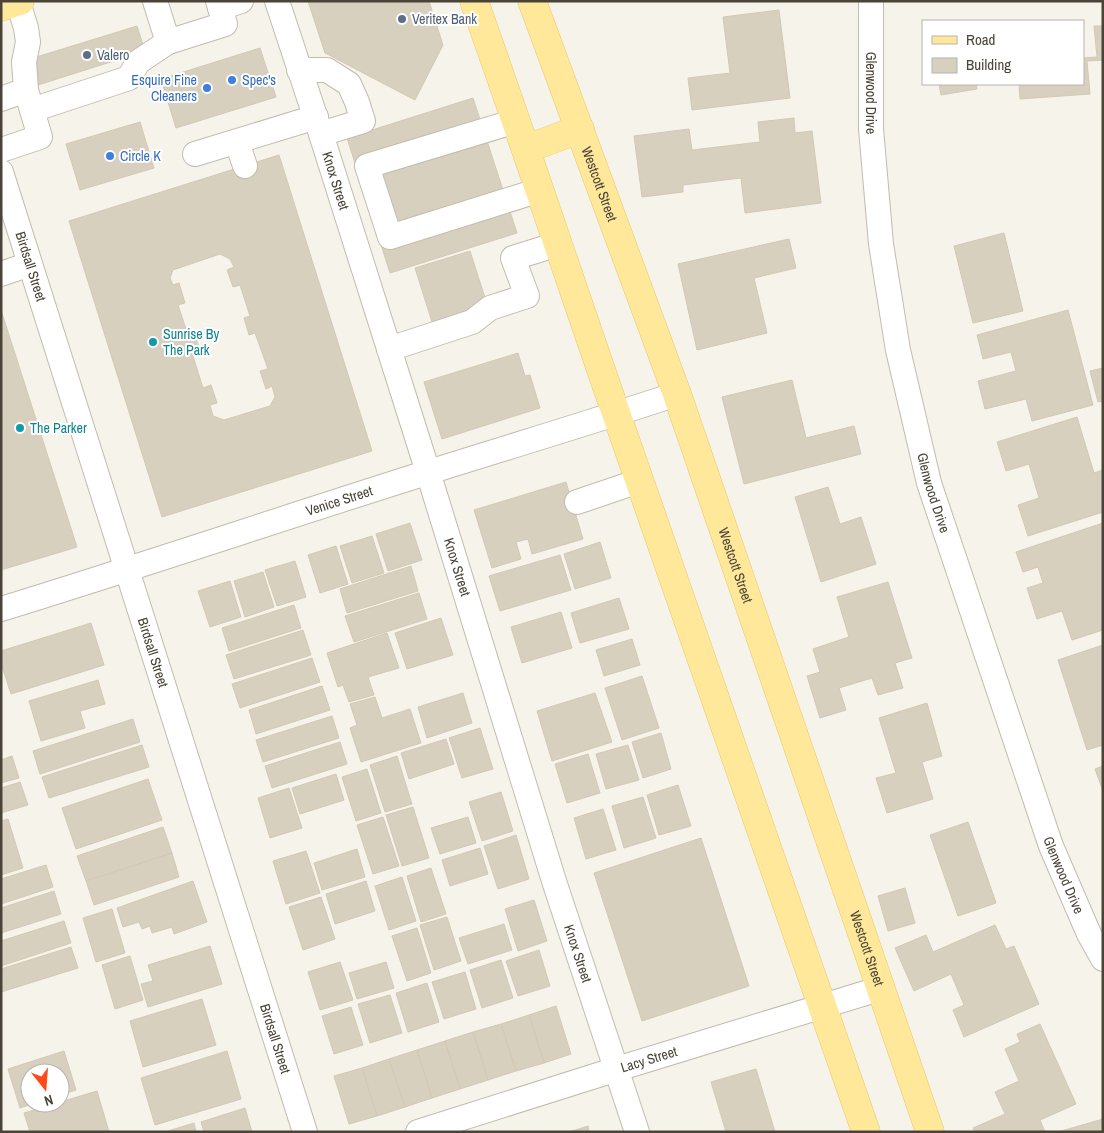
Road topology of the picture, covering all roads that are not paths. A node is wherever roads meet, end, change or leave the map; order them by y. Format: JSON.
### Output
{"nodes":[{"id":1,"x":155,"y":1,"type":"edge"},
{"id":2,"x":277,"y":1,"type":"edge"},
{"id":3,"x":474,"y":1,"type":"edge"},
{"id":4,"x":532,"y":1,"type":"edge"},
{"id":5,"x":871,"y":1,"type":"edge"},
{"id":6,"x":226,"y":3,"type":"edge"},
{"id":7,"x":13,"y":4,"type":"edge"},
{"id":8,"x":168,"y":42,"type":"junction"},
{"id":9,"x":300,"y":70,"type":"junction"},
{"id":10,"x":1,"y":99,"type":"edge"},
{"id":11,"x":29,"y":100,"type":"junction"},
{"id":12,"x":516,"y":121,"type":"junction"},
{"id":13,"x":318,"y":126,"type":"junction"},
{"id":14,"x":580,"y":129,"type":"junction"},
{"id":15,"x":237,"y":142,"type":"junction"},
{"id":16,"x":526,"y":149,"type":"junction"},
{"id":17,"x":1,"y":150,"type":"edge"},
{"id":18,"x":195,"y":154,"type":"dead end"},
{"id":19,"x":245,"y":166,"type":"dead end"},
{"id":20,"x":1,"y":172,"type":"edge"},
{"id":21,"x":540,"y":190,"type":"junction"},
{"id":22,"x":558,"y":244,"type":"junction"},
{"id":23,"x":30,"y":264,"type":"junction"},
{"id":24,"x":1,"y":274,"type":"edge"},
{"id":25,"x":389,"y":349,"type":"junction"},
{"id":26,"x":677,"y":394,"type":"junction"},
{"id":27,"x":616,"y":414,"type":"junction"},
{"id":28,"x":428,"y":472,"type":"junction"},
{"id":29,"x":639,"y":481,"type":"junction"},
{"id":30,"x":576,"y":502,"type":"dead end"},
{"id":31,"x":127,"y":570,"type":"junction"},
{"id":32,"x":1,"y":609,"type":"edge"},
{"id":33,"x":1103,"y":959,"type":"edge"},
{"id":34,"x":882,"y":988,"type":"junction"},
{"id":35,"x":823,"y":1006,"type":"junction"},
{"id":36,"x":617,"y":1069,"type":"junction"},
{"id":37,"x":305,"y":1132,"type":"edge"},
{"id":38,"x":418,"y":1132,"type":"edge"},
{"id":39,"x":637,"y":1132,"type":"edge"},
{"id":40,"x":866,"y":1132,"type":"edge"},
{"id":41,"x":930,"y":1132,"type":"edge"}],
"edges":[{"from":1,"to":8,"type":"street"},
{"from":2,"to":9,"type":"street","name":"Knox Street"},
{"from":3,"to":12,"type":"main road"},
{"from":4,"to":14,"type":"main road","name":"Westcott Street"},
{"from":5,"to":33,"type":"street","name":"Glenwood Drive"},
{"from":6,"to":8,"type":"street"},
{"from":7,"to":11,"type":"street"},
{"from":8,"to":11,"type":"street"},
{"from":9,"to":13,"type":"street","name":"Knox Street"},
{"from":9,"to":13,"type":"street"},
{"from":10,"to":11,"type":"street"},
{"from":11,"to":17,"type":"street"},
{"from":12,"to":16,"type":"main road"},
{"from":12,"to":21,"type":"street"},
{"from":13,"to":15,"type":"street"},
{"from":13,"to":25,"type":"street","name":"Knox Street"},
{"from":14,"to":16,"type":"main road"},
{"from":14,"to":26,"type":"main road","name":"Westcott Street"},
{"from":15,"to":18,"type":"street"},
{"from":15,"to":19,"type":"street"},
{"from":16,"to":21,"type":"main road"},
{"from":20,"to":23,"type":"street","name":"Birdsall Street"},
{"from":21,"to":22,"type":"main road"},
{"from":22,"to":25,"type":"street"},
{"from":22,"to":27,"type":"main road"},
{"from":23,"to":24,"type":"street"},
{"from":23,"to":31,"type":"street","name":"Birdsall Street"},
{"from":25,"to":28,"type":"street","name":"Knox Street"},
{"from":26,"to":27,"type":"street","name":"Venice Street"},
{"from":26,"to":34,"type":"main road","name":"Westcott Street"},
{"from":27,"to":28,"type":"street","name":"Venice Street"},
{"from":27,"to":29,"type":"main road"},
{"from":28,"to":31,"type":"street","name":"Venice Street"},
{"from":28,"to":36,"type":"street","name":"Knox Street"},
{"from":29,"to":30,"type":"street"},
{"from":29,"to":35,"type":"main road"},
{"from":31,"to":32,"type":"street","name":"Venice Street"},
{"from":31,"to":37,"type":"street","name":"Birdsall Street"},
{"from":34,"to":35,"type":"street","name":"Lacy Street"},
{"from":34,"to":41,"type":"main road","name":"Westcott Street"},
{"from":35,"to":36,"type":"street","name":"Lacy Street"},
{"from":35,"to":40,"type":"main road"},
{"from":36,"to":38,"type":"street","name":"Lacy Street"},
{"from":36,"to":39,"type":"street","name":"Knox Street"}]}
